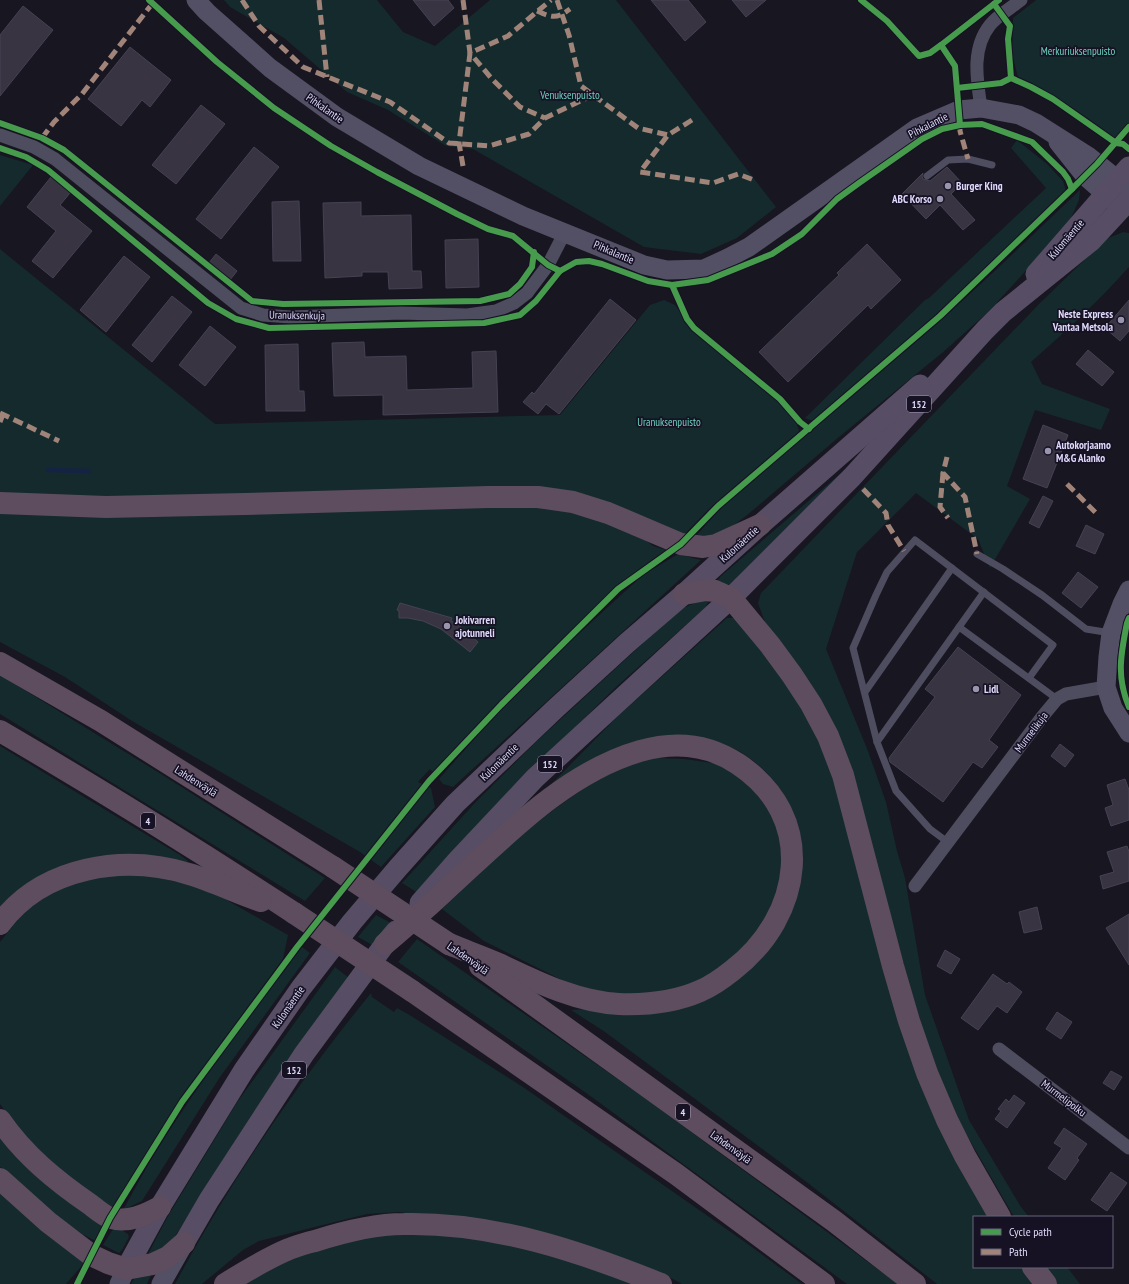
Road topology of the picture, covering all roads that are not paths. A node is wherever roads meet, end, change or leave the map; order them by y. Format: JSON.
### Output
{"nodes":[{"id":1,"x":196,"y":0,"type":"edge"},
{"id":2,"x":1021,"y":0,"type":"edge"},
{"id":3,"x":981,"y":108,"type":"junction"},
{"id":4,"x":0,"y":135,"type":"edge"},
{"id":5,"x":992,"y":164,"type":"dead end"},
{"id":6,"x":927,"y":176,"type":"dead end"},
{"id":7,"x":1120,"y":182,"type":"edge"},
{"id":8,"x":1126,"y":208,"type":"edge"},
{"id":9,"x":565,"y":232,"type":"junction"},
{"id":10,"x":1003,"y":312,"type":"junction"},
{"id":11,"x":985,"y":330,"type":"junction"},
{"id":12,"x":0,"y":503,"type":"edge"},
{"id":13,"x":760,"y":525,"type":"junction"},
{"id":14,"x":978,"y":554,"type":"dead end"},
{"id":15,"x":952,"y":568,"type":"junction"},
{"id":16,"x":1129,"y":590,"type":"edge"},
{"id":17,"x":984,"y":592,"type":"junction"},
{"id":18,"x":684,"y":594,"type":"junction"},
{"id":19,"x":731,"y":598,"type":"junction"},
{"id":20,"x":959,"y":627,"type":"junction"},
{"id":21,"x":1111,"y":634,"type":"junction"},
{"id":22,"x":0,"y":663,"type":"edge"},
{"id":23,"x":1029,"y":678,"type":"junction"},
{"id":24,"x":1106,"y":687,"type":"junction"},
{"id":25,"x":865,"y":692,"type":"junction"},
{"id":26,"x":1057,"y":699,"type":"junction"},
{"id":27,"x":0,"y":731,"type":"edge"},
{"id":28,"x":1129,"y":733,"type":"edge"},
{"id":29,"x":877,"y":742,"type":"junction"},
{"id":30,"x":949,"y":843,"type":"junction"},
{"id":31,"x":915,"y":886,"type":"dead end"},
{"id":32,"x":294,"y":913,"type":"junction"},
{"id":33,"x":0,"y":924,"type":"edge"},
{"id":34,"x":385,"y":944,"type":"junction"},
{"id":35,"x":449,"y":944,"type":"junction"},
{"id":36,"x":999,"y":1049,"type":"dead end"},
{"id":37,"x":0,"y":1120,"type":"edge"},
{"id":38,"x":1129,"y":1148,"type":"edge"},
{"id":39,"x":0,"y":1179,"type":"edge"},
{"id":40,"x":160,"y":1207,"type":"junction"},
{"id":41,"x":999,"y":1216,"type":"edge"},
{"id":42,"x":184,"y":1243,"type":"junction"},
{"id":43,"x":1034,"y":1268,"type":"edge"},
{"id":44,"x":122,"y":1276,"type":"edge"},
{"id":45,"x":161,"y":1284,"type":"edge"},
{"id":46,"x":226,"y":1284,"type":"edge"},
{"id":47,"x":661,"y":1284,"type":"edge"},
{"id":48,"x":824,"y":1284,"type":"edge"},
{"id":49,"x":915,"y":1284,"type":"edge"},
{"id":50,"x":1046,"y":1284,"type":"edge"}],
"edges":[{"from":1,"to":9,"type":"street","name":"Pihkalantie"},
{"from":2,"to":3,"type":"street"},
{"from":3,"to":7,"type":"street","name":"Pihkalantie"},
{"from":3,"to":9,"type":"street","name":"Pihkalantie"},
{"from":4,"to":9,"type":"street","name":"Uranuksenkuja"},
{"from":5,"to":6,"type":"lane"},
{"from":7,"to":8,"type":"street"},
{"from":7,"to":10,"type":"main road","name":"Kulomäentie","number":"152"},
{"from":8,"to":10,"type":"main road","name":"Kulomäentie","number":"152"},
{"from":10,"to":11,"type":"main road","name":"Kulomäentie","number":"152"},
{"from":11,"to":13,"type":"main road","name":"Kulomäentie","number":"152"},
{"from":11,"to":19,"type":"main road","name":"Kulomäentie","number":"152"},
{"from":12,"to":13,"type":"highway"},
{"from":13,"to":18,"type":"main road","name":"Kulomäentie","number":"152"},
{"from":14,"to":21,"type":"lane"},
{"from":15,"to":17,"type":"lane"},
{"from":15,"to":25,"type":"lane"},
{"from":15,"to":25,"type":"lane"},
{"from":16,"to":21,"type":"street"},
{"from":17,"to":20,"type":"lane"},
{"from":17,"to":23,"type":"lane"},
{"from":18,"to":19,"type":"highway"},
{"from":18,"to":40,"type":"main road","name":"Kulomäentie","number":"152"},
{"from":19,"to":34,"type":"main road","name":"Kulomäentie","number":"152"},
{"from":19,"to":41,"type":"highway"},
{"from":20,"to":23,"type":"lane"},
{"from":20,"to":29,"type":"lane"},
{"from":21,"to":24,"type":"street"},
{"from":22,"to":35,"type":"highway","name":"Lahdenväylä","number":"4","bridge":true},
{"from":23,"to":26,"type":"lane"},
{"from":24,"to":26,"type":"street"},
{"from":24,"to":28,"type":"street"},
{"from":25,"to":29,"type":"lane"},
{"from":26,"to":30,"type":"street","name":"Murmelikuja"},
{"from":27,"to":32,"type":"highway","number":"4"},
{"from":29,"to":30,"type":"lane"},
{"from":30,"to":31,"type":"street","name":"Murmelikuja"},
{"from":32,"to":33,"type":"highway"},
{"from":32,"to":48,"type":"highway","number":"4","bridge":true},
{"from":34,"to":35,"type":"highway"},
{"from":34,"to":42,"type":"main road","name":"Kulomäentie","number":"152"},
{"from":35,"to":49,"type":"highway","name":"Lahdenväylä","number":"4"},
{"from":36,"to":38,"type":"street","name":"Murmelipolku"},
{"from":37,"to":40,"type":"highway"},
{"from":39,"to":44,"type":"highway"},
{"from":40,"to":44,"type":"main road","name":"Kulomäentie","number":"152"},
{"from":42,"to":44,"type":"highway"},
{"from":42,"to":45,"type":"street","name":"Kulomäentie","number":"152"},
{"from":43,"to":50,"type":"highway"},
{"from":46,"to":47,"type":"highway"}]}
